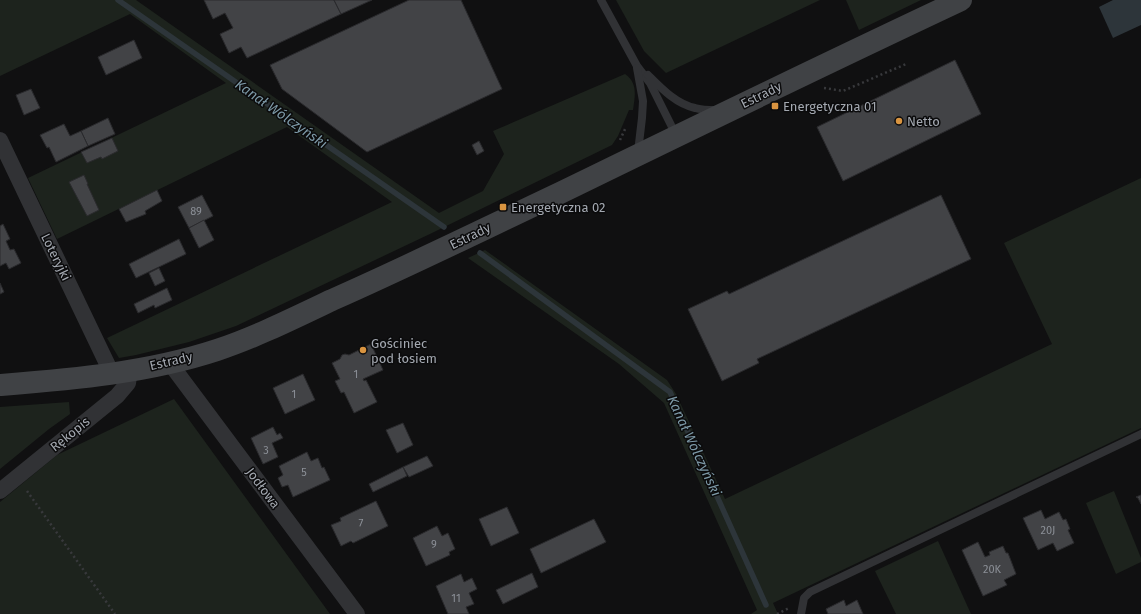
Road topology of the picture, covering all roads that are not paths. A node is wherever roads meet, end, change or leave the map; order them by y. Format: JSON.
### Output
{"nodes":[{"id":1,"x":601,"y":0,"type":"edge"},
{"id":2,"x":961,"y":0,"type":"edge"},
{"id":3,"x":636,"y":66,"type":"junction"},
{"id":4,"x":729,"y":111,"type":"junction"},
{"id":5,"x":676,"y":136,"type":"junction"},
{"id":6,"x":0,"y":140,"type":"edge"},
{"id":7,"x":637,"y":155,"type":"junction"},
{"id":8,"x":169,"y":362,"type":"junction"},
{"id":9,"x":121,"y":372,"type":"junction"},
{"id":10,"x":0,"y":385,"type":"edge"},
{"id":11,"x":1141,"y":434,"type":"edge"},
{"id":12,"x":0,"y":491,"type":"edge"},
{"id":13,"x":357,"y":614,"type":"edge"},
{"id":14,"x":801,"y":614,"type":"edge"}],
"edges":[{"from":1,"to":3,"type":"lane"},
{"from":2,"to":4,"type":"main road","name":"Estrady"},
{"from":3,"to":4,"type":"lane"},
{"from":3,"to":5,"type":"lane"},
{"from":3,"to":7,"type":"lane"},
{"from":4,"to":5,"type":"main road","name":"Estrady"},
{"from":5,"to":7,"type":"main road","name":"Estrady"},
{"from":6,"to":9,"type":"street","name":"Loteryjki"},
{"from":7,"to":8,"type":"main road","name":"Estrady"},
{"from":8,"to":9,"type":"main road","name":"Estrady"},
{"from":8,"to":13,"type":"street","name":"Jodłowa"},
{"from":9,"to":10,"type":"main road","name":"Estrady"},
{"from":9,"to":12,"type":"street","name":"Rękopis"},
{"from":11,"to":14,"type":"lane"}]}
